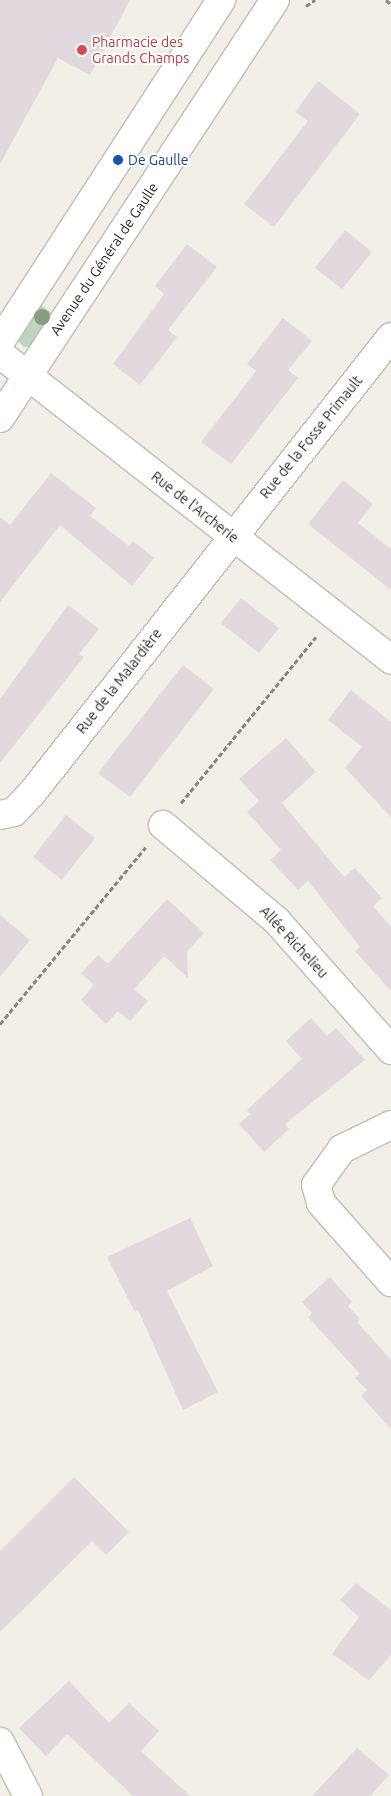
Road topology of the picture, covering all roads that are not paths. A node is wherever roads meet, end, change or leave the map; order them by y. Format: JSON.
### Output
{"nodes":[{"id":1,"x":221,"y":0,"type":"edge"},
{"id":2,"x":275,"y":0,"type":"edge"},
{"id":3,"x":391,"y":337,"type":"edge"},
{"id":4,"x":0,"y":342,"type":"edge"},
{"id":5,"x":0,"y":354,"type":"edge"},
{"id":6,"x":28,"y":377,"type":"junction"},
{"id":7,"x":0,"y":418,"type":"edge"},
{"id":8,"x":232,"y":536,"type":"junction"},
{"id":9,"x":391,"y":660,"type":"edge"},
{"id":10,"x":0,"y":816,"type":"edge"},
{"id":11,"x":163,"y":825,"type":"dead end"},
{"id":12,"x":391,"y":1050,"type":"edge"},
{"id":13,"x":391,"y":1125,"type":"edge"},
{"id":14,"x":391,"y":1282,"type":"edge"},
{"id":15,"x":0,"y":1742,"type":"edge"},
{"id":16,"x":28,"y":1796,"type":"edge"}],
"edges":[{"from":1,"to":4,"type":"street"},
{"from":2,"to":6,"type":"street","name":"Avenue du Général de Gaulle"},
{"from":3,"to":8,"type":"street","name":"Rue de la Fosse Primault"},
{"from":5,"to":6,"type":"street","name":"Rue de l'Archerie"},
{"from":6,"to":7,"type":"street","name":"Avenue du Général de Gaulle"},
{"from":6,"to":8,"type":"street","name":"Rue de l'Archerie"},
{"from":8,"to":9,"type":"street","name":"Rue de l'Archerie"},
{"from":8,"to":10,"type":"street","name":"Rue de la Malardière"},
{"from":11,"to":12,"type":"street","name":"Allée Richelieu"},
{"from":13,"to":14,"type":"street"},
{"from":15,"to":16,"type":"street"}]}
